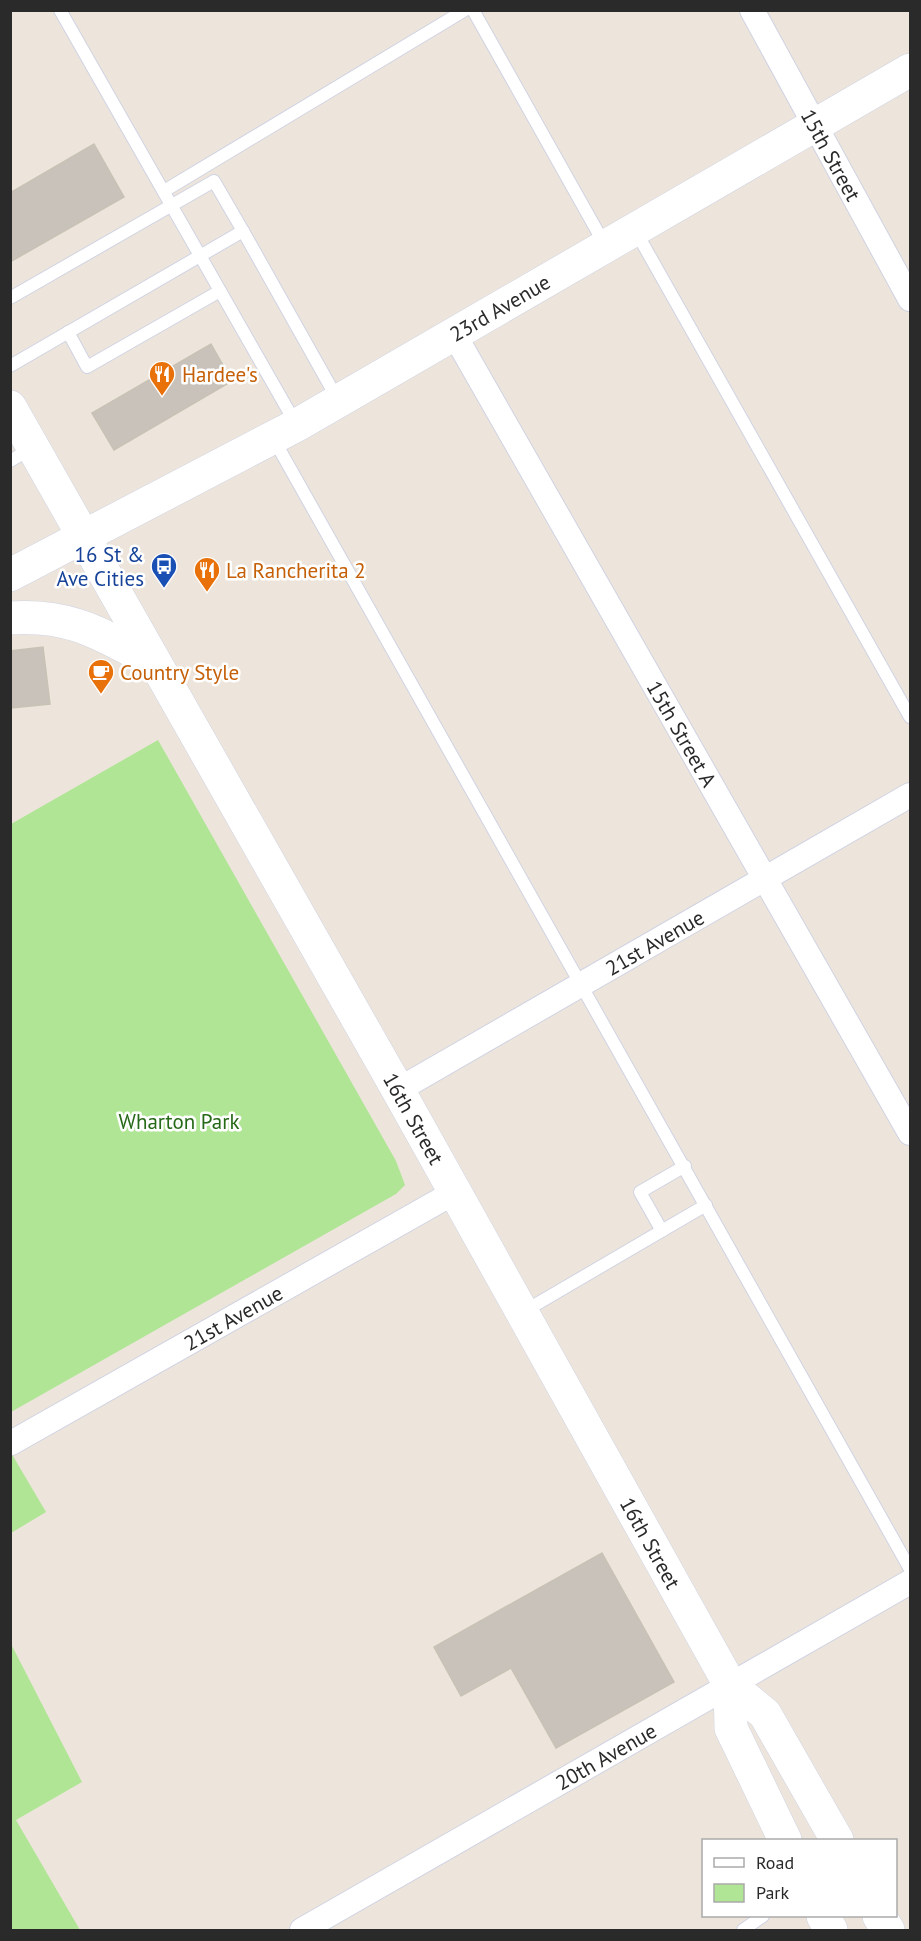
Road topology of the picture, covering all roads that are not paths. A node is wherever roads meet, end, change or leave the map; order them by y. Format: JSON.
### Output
{"nodes":[{"id":1,"x":60,"y":10,"type":"edge"},
{"id":2,"x":465,"y":10,"type":"edge"},
{"id":3,"x":473,"y":10,"type":"edge"},
{"id":4,"x":752,"y":10,"type":"edge"},
{"id":5,"x":910,"y":70,"type":"edge"},
{"id":6,"x":815,"y":124,"type":"junction"},
{"id":7,"x":164,"y":191,"type":"junction"},
{"id":8,"x":172,"y":205,"type":"junction"},
{"id":9,"x":634,"y":230,"type":"junction"},
{"id":10,"x":243,"y":231,"type":"junction"},
{"id":11,"x":606,"y":246,"type":"junction"},
{"id":12,"x":200,"y":254,"type":"junction"},
{"id":13,"x":220,"y":291,"type":"junction"},
{"id":14,"x":10,"y":298,"type":"edge"},
{"id":15,"x":910,"y":299,"type":"edge"},
{"id":16,"x":68,"y":333,"type":"junction"},
{"id":17,"x":454,"y":334,"type":"junction"},
{"id":18,"x":10,"y":366,"type":"edge"},
{"id":19,"x":338,"y":400,"type":"junction"},
{"id":20,"x":11,"y":410,"type":"edge"},
{"id":21,"x":285,"y":432,"type":"junction"},
{"id":22,"x":22,"y":454,"type":"edge"},
{"id":23,"x":85,"y":538,"type":"junction"},
{"id":24,"x":10,"y":576,"type":"edge"},
{"id":25,"x":10,"y":618,"type":"edge"},
{"id":26,"x":155,"y":663,"type":"junction"},
{"id":27,"x":910,"y":717,"type":"edge"},
{"id":28,"x":910,"y":795,"type":"edge"},
{"id":29,"x":767,"y":879,"type":"junction"},
{"id":30,"x":582,"y":983,"type":"junction"},
{"id":31,"x":398,"y":1090,"type":"junction"},
{"id":32,"x":910,"y":1133,"type":"edge"},
{"id":33,"x":685,"y":1167,"type":"junction"},
{"id":34,"x":455,"y":1192,"type":"junction"},
{"id":35,"x":706,"y":1205,"type":"junction"},
{"id":36,"x":662,"y":1231,"type":"junction"},
{"id":37,"x":522,"y":1312,"type":"junction"},
{"id":38,"x":11,"y":1443,"type":"edge"},
{"id":39,"x":910,"y":1569,"type":"edge"},
{"id":40,"x":910,"y":1582,"type":"edge"},
{"id":41,"x":730,"y":1685,"type":"junction"},
{"id":42,"x":785,"y":1839,"type":"edge"},
{"id":43,"x":836,"y":1839,"type":"edge"},
{"id":44,"x":762,"y":1917,"type":"edge"},
{"id":45,"x":880,"y":1917,"type":"edge"},
{"id":46,"x":302,"y":1930,"type":"edge"},
{"id":47,"x":743,"y":1930,"type":"edge"},
{"id":48,"x":888,"y":1930,"type":"edge"}],
"edges":[{"from":1,"to":7,"type":"lane"},
{"from":2,"to":7,"type":"lane"},
{"from":3,"to":11,"type":"lane"},
{"from":4,"to":6,"type":"street","name":"15th Street"},
{"from":5,"to":6,"type":"main road","name":"23rd Avenue"},
{"from":6,"to":9,"type":"main road","name":"23rd Avenue"},
{"from":6,"to":15,"type":"street","name":"15th Street"},
{"from":7,"to":8,"type":"lane"},
{"from":8,"to":10,"type":"lane"},
{"from":8,"to":12,"type":"lane"},
{"from":8,"to":14,"type":"lane"},
{"from":9,"to":11,"type":"main road","name":"23rd Avenue"},
{"from":9,"to":27,"type":"lane"},
{"from":10,"to":12,"type":"lane"},
{"from":10,"to":19,"type":"lane"},
{"from":11,"to":17,"type":"main road","name":"23rd Avenue"},
{"from":12,"to":13,"type":"lane"},
{"from":12,"to":16,"type":"lane"},
{"from":13,"to":16,"type":"lane"},
{"from":13,"to":21,"type":"lane"},
{"from":16,"to":18,"type":"lane"},
{"from":17,"to":19,"type":"main road","name":"23rd Avenue"},
{"from":17,"to":29,"type":"street","name":"15th Street A"},
{"from":19,"to":21,"type":"main road","name":"23rd Avenue"},
{"from":20,"to":22,"type":"main road","name":"16th Street"},
{"from":21,"to":23,"type":"main road","name":"23rd Avenue"},
{"from":21,"to":30,"type":"lane"},
{"from":22,"to":23,"type":"main road","name":"16th Street"},
{"from":23,"to":24,"type":"main road","name":"23rd Avenue"},
{"from":23,"to":26,"type":"main road","name":"16th Street"},
{"from":25,"to":26,"type":"main road"},
{"from":26,"to":31,"type":"main road","name":"16th Street"},
{"from":28,"to":29,"type":"street","name":"21st Avenue"},
{"from":29,"to":30,"type":"street","name":"21st Avenue"},
{"from":29,"to":32,"type":"street","name":"15th Street A"},
{"from":30,"to":31,"type":"street","name":"21st Avenue"},
{"from":30,"to":33,"type":"lane"},
{"from":31,"to":34,"type":"main road","name":"16th Street"},
{"from":33,"to":35,"type":"lane"},
{"from":33,"to":36,"type":"lane"},
{"from":34,"to":37,"type":"main road","name":"16th Street"},
{"from":34,"to":38,"type":"street","name":"21st Avenue"},
{"from":35,"to":36,"type":"lane"},
{"from":35,"to":39,"type":"lane"},
{"from":36,"to":37,"type":"lane"},
{"from":37,"to":41,"type":"main road","name":"16th Street"},
{"from":40,"to":41,"type":"street","name":"20th Avenue"},
{"from":41,"to":42,"type":"main road","name":"16th Street"},
{"from":41,"to":43,"type":"main road"},
{"from":41,"to":46,"type":"street","name":"20th Avenue"},
{"from":44,"to":47,"type":"lane"},
{"from":45,"to":48,"type":"main road"}]}
